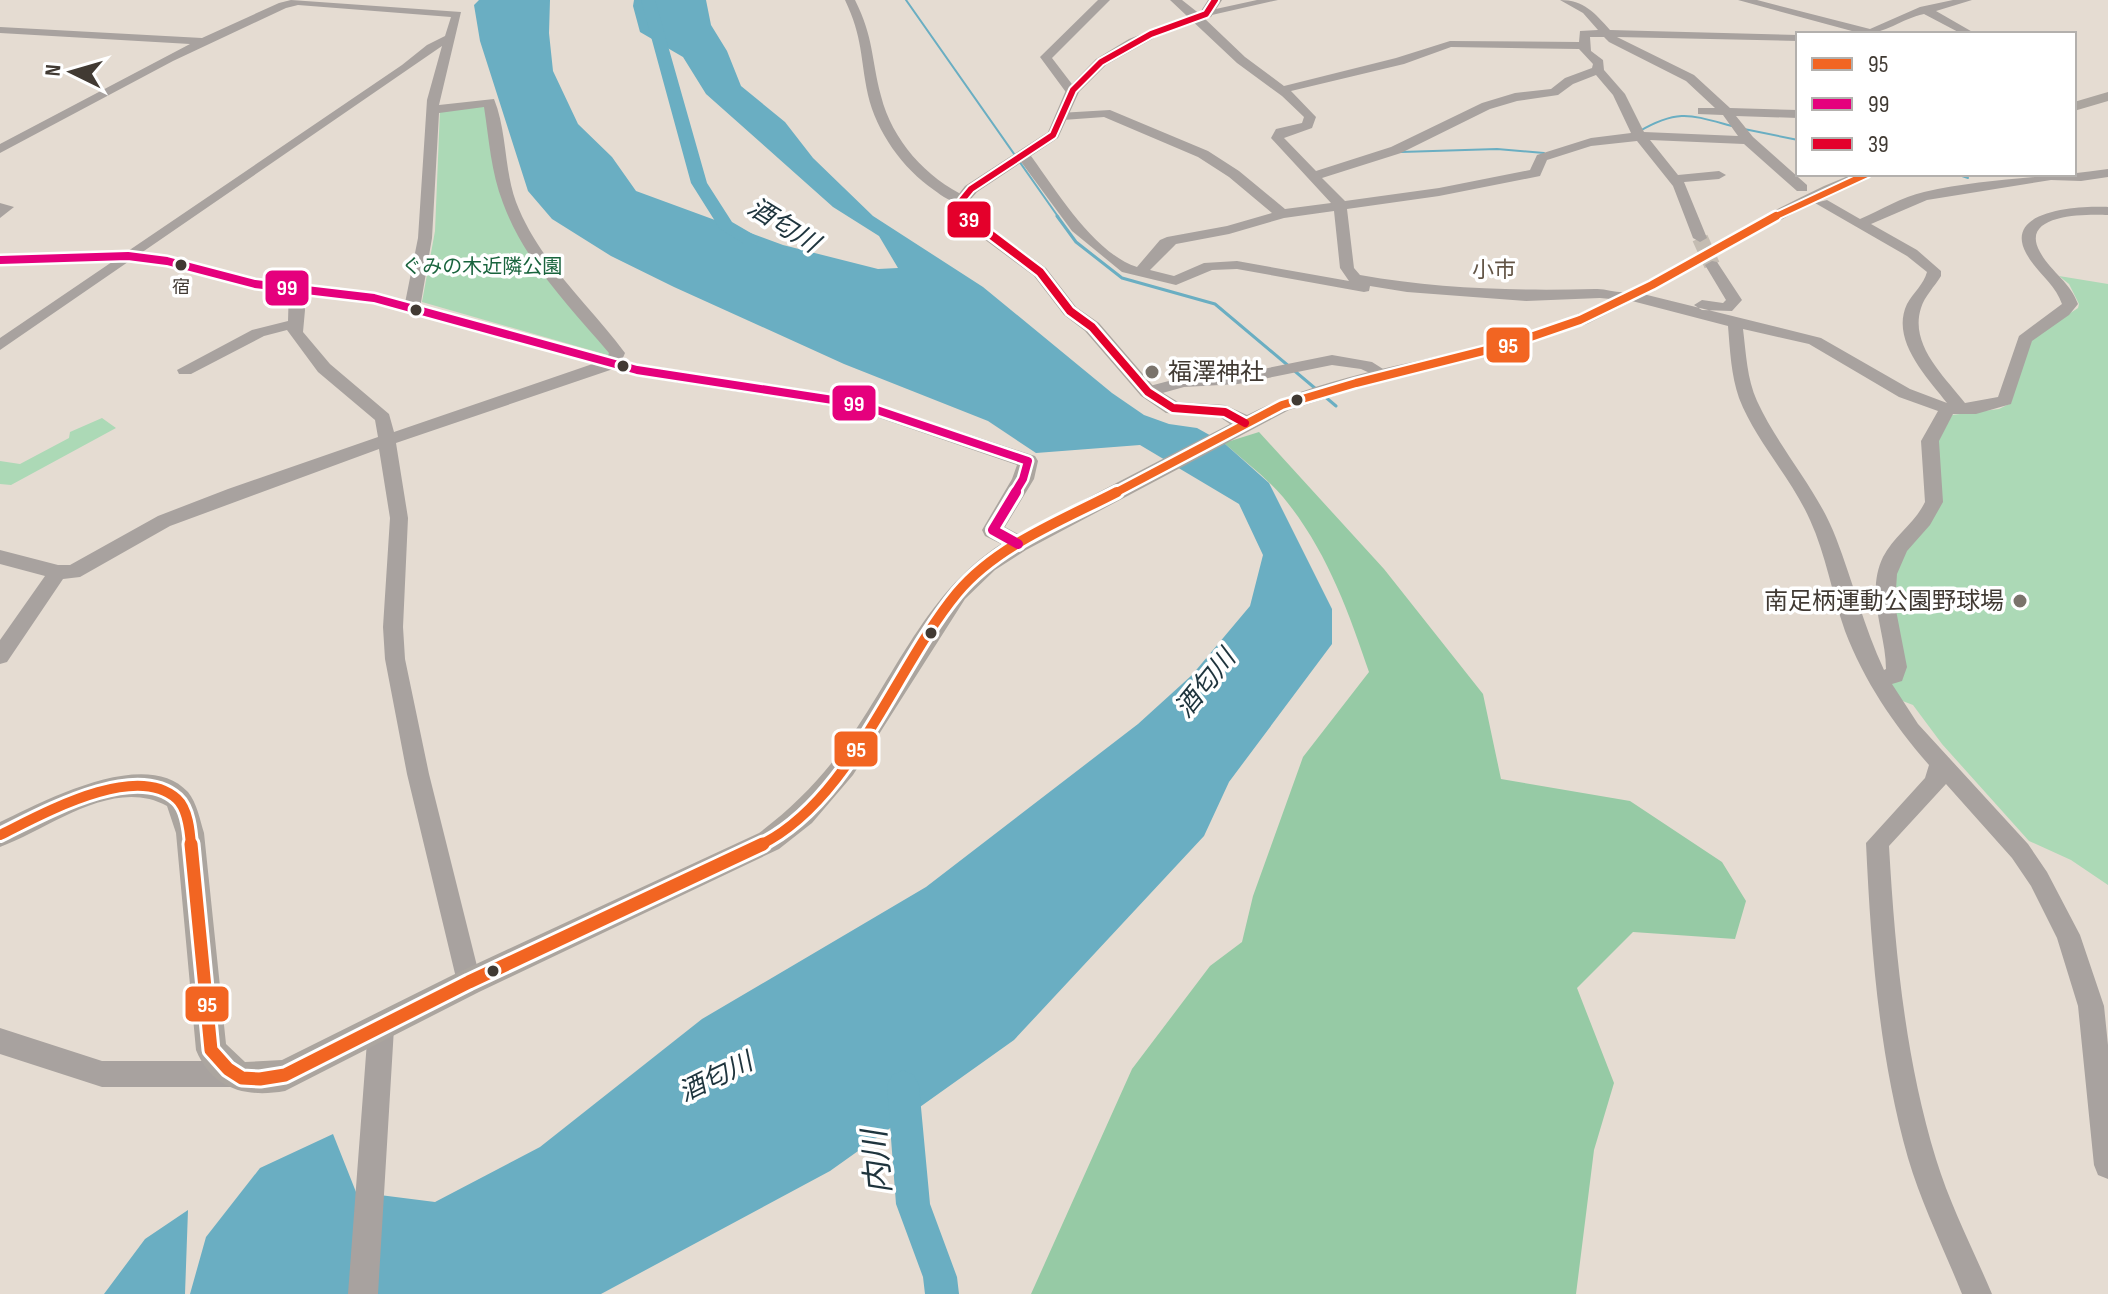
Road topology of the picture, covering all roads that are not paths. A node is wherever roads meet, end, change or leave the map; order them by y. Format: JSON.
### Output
{"nodes":[{"id":1,"x":850,"y":0,"type":"edge"},
{"id":2,"x":1105,"y":0,"type":"edge"},
{"id":3,"x":1175,"y":0,"type":"edge"},
{"id":4,"x":1215,"y":0,"type":"edge"},
{"id":5,"x":1273,"y":0,"type":"edge"},
{"id":6,"x":1565,"y":0,"type":"edge"},
{"id":7,"x":1743,"y":0,"type":"edge"},
{"id":8,"x":1967,"y":0,"type":"edge"},
{"id":9,"x":1925,"y":5,"type":"edge"},
{"id":10,"x":1203,"y":15,"type":"junction"},
{"id":11,"x":0,"y":30,"type":"edge"},
{"id":12,"x":1605,"y":32,"type":"junction"},
{"id":13,"x":1866,"y":32,"type":"edge"},
{"id":14,"x":1875,"y":32,"type":"edge"},
{"id":15,"x":1967,"y":32,"type":"edge"},
{"id":16,"x":450,"y":38,"type":"junction"},
{"id":17,"x":1796,"y":38,"type":"edge"},
{"id":18,"x":203,"y":41,"type":"junction"},
{"id":19,"x":1584,"y":46,"type":"junction"},
{"id":20,"x":1598,"y":70,"type":"junction"},
{"id":21,"x":1282,"y":90,"type":"junction"},
{"id":22,"x":1072,"y":92,"type":"junction"},
{"id":23,"x":2108,"y":96,"type":"edge"},
{"id":24,"x":2076,"y":105,"type":"edge"},
{"id":25,"x":427,"y":109,"type":"junction"},
{"id":26,"x":1702,"y":111,"type":"dead end"},
{"id":27,"x":1727,"y":112,"type":"junction"},
{"id":28,"x":1796,"y":114,"type":"edge"},
{"id":29,"x":1063,"y":116,"type":"junction"},
{"id":30,"x":1640,"y":135,"type":"junction"},
{"id":31,"x":1748,"y":140,"type":"junction"},
{"id":32,"x":0,"y":149,"type":"edge"},
{"id":33,"x":1016,"y":160,"type":"junction"},
{"id":34,"x":2108,"y":173,"type":"edge"},
{"id":35,"x":1719,"y":175,"type":"dead end"},
{"id":36,"x":1314,"y":176,"type":"junction"},
{"id":37,"x":1861,"y":176,"type":"edge"},
{"id":38,"x":1675,"y":179,"type":"junction"},
{"id":39,"x":1802,"y":188,"type":"dead end"},
{"id":40,"x":962,"y":200,"type":"junction"},
{"id":41,"x":1822,"y":203,"type":"dead end"},
{"id":42,"x":1340,"y":204,"type":"junction"},
{"id":43,"x":0,"y":207,"type":"edge"},
{"id":44,"x":2108,"y":211,"type":"edge"},
{"id":45,"x":0,"y":214,"type":"edge"},
{"id":46,"x":1282,"y":214,"type":"junction"},
{"id":47,"x":1860,"y":224,"type":"junction"},
{"id":48,"x":1700,"y":238,"type":"tunnel mouth"},
{"id":49,"x":128,"y":256,"type":"junction"},
{"id":50,"x":0,"y":260,"type":"edge"},
{"id":51,"x":1712,"y":265,"type":"tunnel mouth"},
{"id":52,"x":1142,"y":271,"type":"junction"},
{"id":53,"x":1407,"y":288,"type":"junction"},
{"id":54,"x":294,"y":290,"type":"junction"},
{"id":55,"x":1628,"y":297,"type":"junction"},
{"id":56,"x":406,"y":306,"type":"junction"},
{"id":57,"x":1735,"y":323,"type":"junction"},
{"id":58,"x":294,"y":324,"type":"junction"},
{"id":59,"x":0,"y":345,"type":"edge"},
{"id":60,"x":612,"y":363,"type":"junction"},
{"id":61,"x":185,"y":370,"type":"dead end"},
{"id":62,"x":1383,"y":374,"type":"junction"},
{"id":63,"x":1148,"y":392,"type":"junction"},
{"id":64,"x":1954,"y":409,"type":"junction"},
{"id":65,"x":1236,"y":428,"type":"junction"},
{"id":66,"x":388,"y":438,"type":"junction"},
{"id":67,"x":1018,"y":544,"type":"junction"},
{"id":68,"x":0,"y":557,"type":"edge"},
{"id":69,"x":58,"y":572,"type":"junction"},
{"id":70,"x":0,"y":656,"type":"edge"},
{"id":71,"x":1878,"y":680,"type":"junction"},
{"id":72,"x":1941,"y":760,"type":"junction"},
{"id":73,"x":0,"y":835,"type":"edge"},
{"id":74,"x":469,"y":982,"type":"junction"},
{"id":75,"x":381,"y":1028,"type":"junction"},
{"id":76,"x":0,"y":1041,"type":"edge"},
{"id":77,"x":231,"y":1074,"type":"junction"},
{"id":78,"x":2108,"y":1165,"type":"edge"},
{"id":79,"x":363,"y":1294,"type":"edge"},
{"id":80,"x":1977,"y":1294,"type":"edge"}],
"edges":[{"from":1,"to":40,"type":"street"},
{"from":2,"to":22,"type":"street"},
{"from":3,"to":10,"type":"street"},
{"from":4,"to":10,"type":"main road"},
{"from":5,"to":10,"type":"street"},
{"from":6,"to":12,"type":"street"},
{"from":7,"to":13,"type":"street"},
{"from":8,"to":9,"type":"street"},
{"from":9,"to":14,"type":"street"},
{"from":9,"to":15,"type":"street"},
{"from":10,"to":21,"type":"street"},
{"from":10,"to":22,"type":"main road"},
{"from":11,"to":18,"type":"street"},
{"from":12,"to":17,"type":"street"},
{"from":12,"to":19,"type":"street"},
{"from":12,"to":27,"type":"street"},
{"from":16,"to":18,"type":"street"},
{"from":16,"to":25,"type":"street"},
{"from":16,"to":49,"type":"street"},
{"from":18,"to":32,"type":"street"},
{"from":19,"to":20,"type":"street"},
{"from":19,"to":21,"type":"street"},
{"from":20,"to":30,"type":"street"},
{"from":20,"to":36,"type":"street"},
{"from":21,"to":36,"type":"street"},
{"from":22,"to":29,"type":"main road"},
{"from":23,"to":24,"type":"main road"},
{"from":25,"to":56,"type":"street"},
{"from":25,"to":60,"type":"street"},
{"from":26,"to":27,"type":"street"},
{"from":27,"to":28,"type":"street"},
{"from":27,"to":31,"type":"street"},
{"from":29,"to":33,"type":"main road"},
{"from":29,"to":46,"type":"street"},
{"from":30,"to":31,"type":"street"},
{"from":30,"to":38,"type":"street"},
{"from":30,"to":42,"type":"street"},
{"from":31,"to":39,"type":"street"},
{"from":33,"to":40,"type":"main road"},
{"from":33,"to":52,"type":"street"},
{"from":34,"to":47,"type":"street"},
{"from":35,"to":38,"type":"street"},
{"from":36,"to":42,"type":"street"},
{"from":37,"to":55,"type":"main road"},
{"from":38,"to":48,"type":"street"},
{"from":40,"to":63,"type":"main road"},
{"from":41,"to":47,"type":"street"},
{"from":42,"to":46,"type":"street"},
{"from":42,"to":53,"type":"street"},
{"from":43,"to":45,"type":"street"},
{"from":44,"to":64,"type":"street"},
{"from":46,"to":52,"type":"street"},
{"from":47,"to":64,"type":"street"},
{"from":49,"to":50,"type":"main road"},
{"from":49,"to":54,"type":"main road"},
{"from":49,"to":59,"type":"street"},
{"from":51,"to":55,"type":"street"},
{"from":52,"to":53,"type":"street"},
{"from":53,"to":55,"type":"street"},
{"from":54,"to":56,"type":"main road"},
{"from":54,"to":58,"type":"street"},
{"from":55,"to":57,"type":"street"},
{"from":55,"to":62,"type":"main road"},
{"from":56,"to":60,"type":"main road"},
{"from":57,"to":64,"type":"street"},
{"from":57,"to":71,"type":"street"},
{"from":58,"to":61,"type":"street"},
{"from":58,"to":66,"type":"street"},
{"from":60,"to":66,"type":"street"},
{"from":60,"to":67,"type":"main road"},
{"from":62,"to":63,"type":"street"},
{"from":62,"to":65,"type":"main road"},
{"from":63,"to":65,"type":"main road"},
{"from":64,"to":71,"type":"street"},
{"from":65,"to":67,"type":"main road"},
{"from":66,"to":69,"type":"street"},
{"from":66,"to":74,"type":"street"},
{"from":67,"to":74,"type":"main road"},
{"from":68,"to":69,"type":"street"},
{"from":69,"to":70,"type":"street"},
{"from":71,"to":72,"type":"street"},
{"from":72,"to":78,"type":"street"},
{"from":72,"to":80,"type":"street"},
{"from":73,"to":77,"type":"main road"},
{"from":74,"to":75,"type":"main road"},
{"from":75,"to":77,"type":"main road"},
{"from":75,"to":79,"type":"street"},
{"from":76,"to":77,"type":"street"}]}
